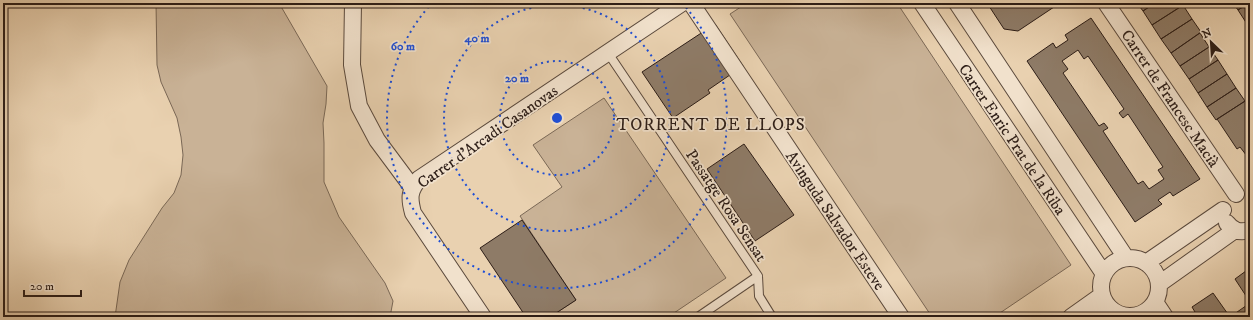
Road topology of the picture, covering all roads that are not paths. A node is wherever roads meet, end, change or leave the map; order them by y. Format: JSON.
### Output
{"nodes":[{"id":1,"x":353,"y":3,"type":"edge"},
{"id":2,"x":682,"y":3,"type":"edge"},
{"id":3,"x":691,"y":3,"type":"edge"},
{"id":4,"x":922,"y":3,"type":"edge"},
{"id":5,"x":957,"y":3,"type":"edge"},
{"id":6,"x":1106,"y":3,"type":"edge"},
{"id":7,"x":608,"y":53,"type":"junction"},
{"id":8,"x":412,"y":187,"type":"junction"},
{"id":9,"x":1243,"y":194,"type":"edge"},
{"id":10,"x":1223,"y":210,"type":"junction"},
{"id":11,"x":1242,"y":230,"type":"edge"},
{"id":12,"x":1126,"y":258,"type":"junction"},
{"id":13,"x":1146,"y":263,"type":"junction"},
{"id":14,"x":1104,"y":274,"type":"junction"},
{"id":15,"x":758,"y":276,"type":"junction"},
{"id":16,"x":1159,"y":284,"type":"junction"},
{"id":17,"x":1106,"y":302,"type":"junction"},
{"id":18,"x":1154,"y":302,"type":"junction"},
{"id":19,"x":1133,"y":316,"type":"edge"},
{"id":20,"x":483,"y":317,"type":"edge"},
{"id":21,"x":698,"y":317,"type":"edge"},
{"id":22,"x":772,"y":317,"type":"edge"},
{"id":23,"x":901,"y":317,"type":"edge"},
{"id":24,"x":1071,"y":317,"type":"edge"},
{"id":25,"x":1097,"y":317,"type":"edge"},
{"id":26,"x":1165,"y":317,"type":"edge"}],
"edges":[{"from":1,"to":8,"type":"street"},
{"from":2,"to":7,"type":"street","name":"Carrer d'Arcadi Casanovas"},
{"from":3,"to":23,"type":"street","name":"Avinguda Salvador Esteve"},
{"from":4,"to":14,"type":"street","name":"Carrer Enric Prat de la Riba"},
{"from":5,"to":12,"type":"street","name":"Carrer Enric Prat de la Riba"},
{"from":6,"to":9,"type":"street","name":"Carrer de Francesc Macià"},
{"from":7,"to":8,"type":"street","name":"Carrer d'Arcadi Casanovas"},
{"from":7,"to":15,"type":"lane","name":"Passatge Rosa Sensat"},
{"from":8,"to":20,"type":"street","name":"Carrer d'Arcadi Casanovas"},
{"from":9,"to":10,"type":"street"},
{"from":10,"to":11,"type":"street"},
{"from":10,"to":13,"type":"street"},
{"from":11,"to":16,"type":"street"},
{"from":12,"to":13,"type":"street"},
{"from":12,"to":14,"type":"street"},
{"from":13,"to":16,"type":"street"},
{"from":14,"to":17,"type":"street"},
{"from":15,"to":21,"type":"lane"},
{"from":15,"to":22,"type":"lane","name":"Passatge Rosa Sensat"},
{"from":16,"to":18,"type":"street"},
{"from":17,"to":19,"type":"street"},
{"from":17,"to":24,"type":"street"},
{"from":17,"to":25,"type":"street"},
{"from":18,"to":19,"type":"street"},
{"from":18,"to":26,"type":"street"}]}
